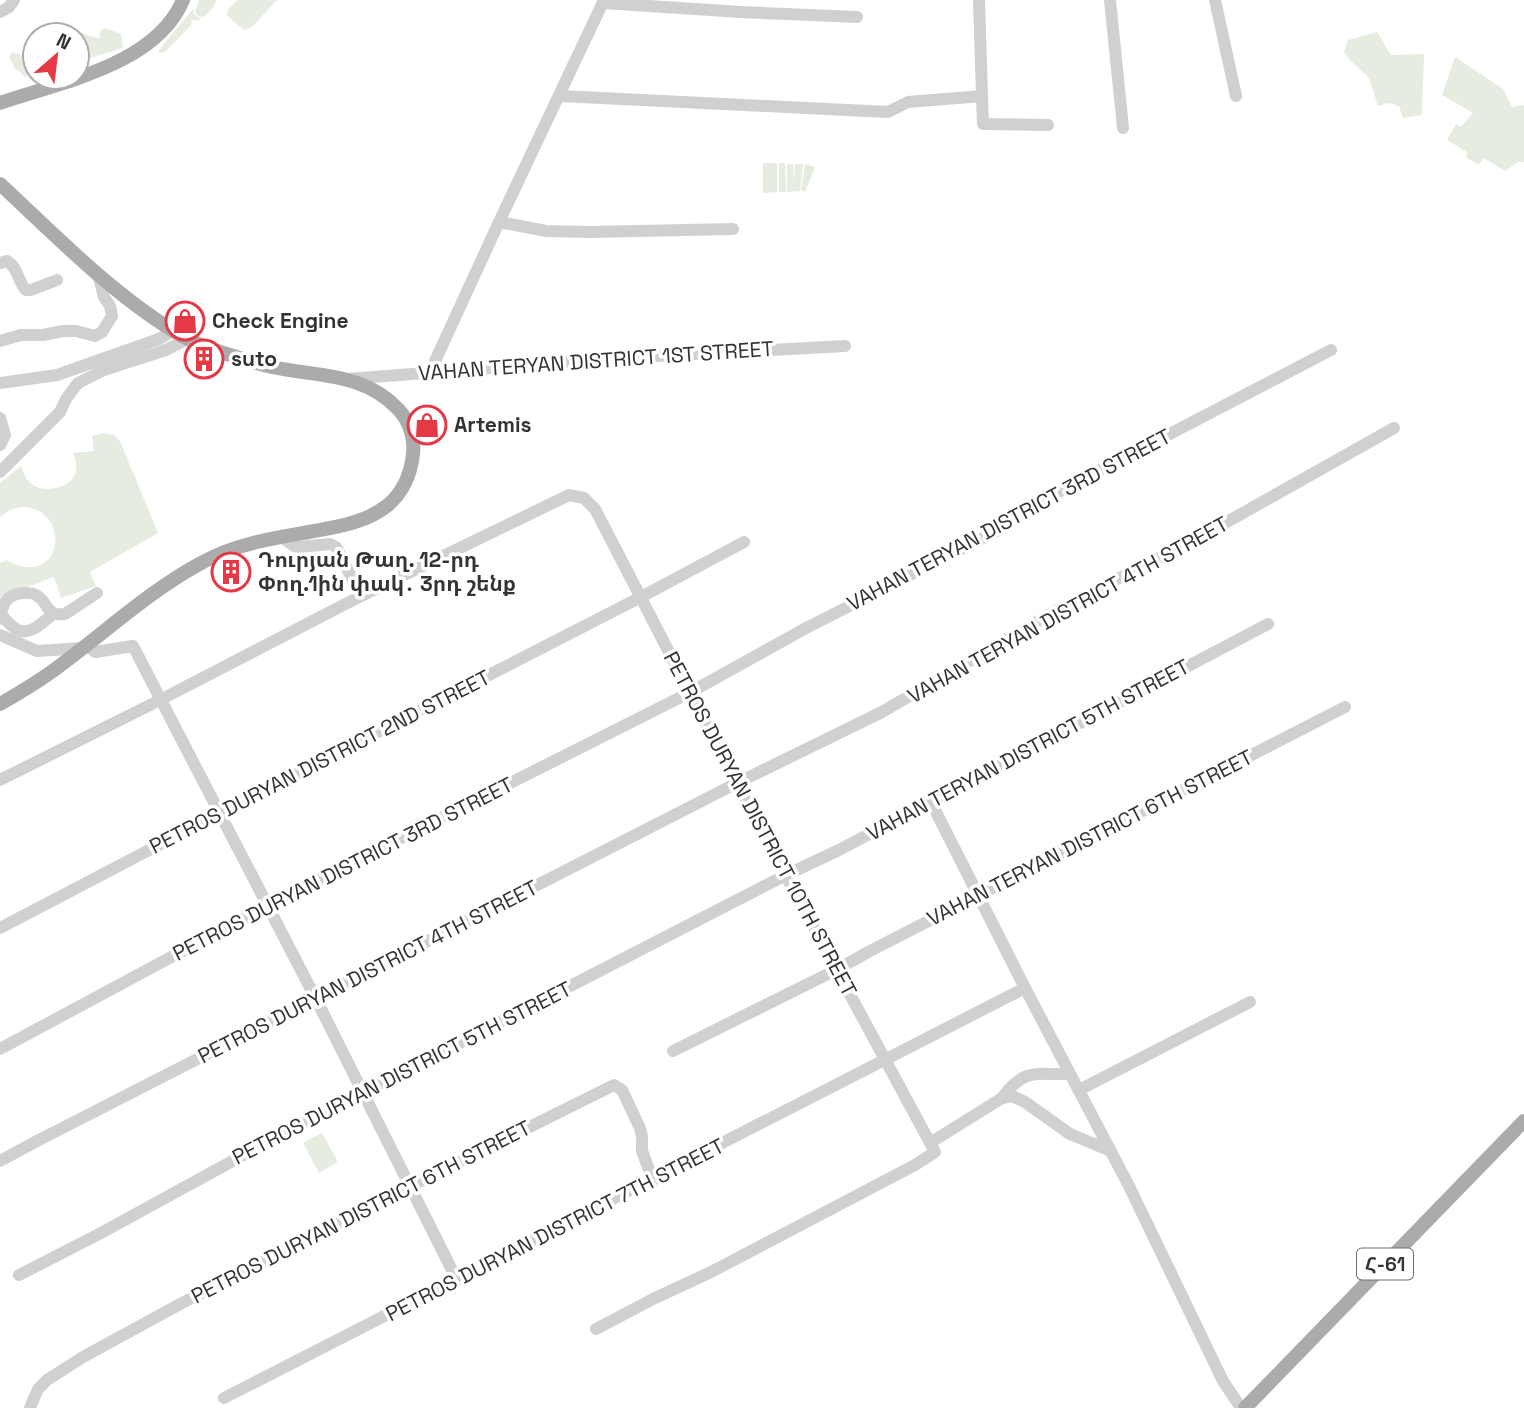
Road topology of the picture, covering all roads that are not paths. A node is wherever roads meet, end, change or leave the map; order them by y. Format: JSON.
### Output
{"nodes":[{"id":1,"x":14,"y":0,"type":"edge"},
{"id":2,"x":183,"y":0,"type":"edge"},
{"id":3,"x":979,"y":0,"type":"edge"},
{"id":4,"x":1110,"y":0,"type":"edge"},
{"id":5,"x":1215,"y":0,"type":"edge"},
{"id":6,"x":604,"y":1,"type":"edge"},
{"id":7,"x":0,"y":12,"type":"edge"},
{"id":8,"x":857,"y":17,"type":"dead end"},
{"id":9,"x":560,"y":96,"type":"junction"},
{"id":10,"x":982,"y":96,"type":"junction"},
{"id":11,"x":1236,"y":96,"type":"dead end"},
{"id":12,"x":0,"y":103,"type":"edge"},
{"id":13,"x":1048,"y":125,"type":"dead end"},
{"id":14,"x":1123,"y":128,"type":"dead end"},
{"id":15,"x":0,"y":184,"type":"edge"},
{"id":16,"x":499,"y":222,"type":"junction"},
{"id":17,"x":733,"y":229,"type":"dead end"},
{"id":18,"x":0,"y":263,"type":"edge"},
{"id":19,"x":98,"y":274,"type":"junction"},
{"id":20,"x":57,"y":280,"type":"dead end"},
{"id":21,"x":173,"y":331,"type":"junction"},
{"id":22,"x":187,"y":339,"type":"junction"},
{"id":23,"x":0,"y":341,"type":"edge"},
{"id":24,"x":845,"y":345,"type":"dead end"},
{"id":25,"x":1331,"y":350,"type":"dead end"},
{"id":26,"x":430,"y":372,"type":"junction"},
{"id":27,"x":347,"y":379,"type":"junction"},
{"id":28,"x":0,"y":383,"type":"edge"},
{"id":29,"x":0,"y":418,"type":"edge"},
{"id":30,"x":1394,"y":428,"type":"dead end"},
{"id":31,"x":0,"y":445,"type":"edge"},
{"id":32,"x":0,"y":472,"type":"edge"},
{"id":33,"x":282,"y":537,"type":"junction"},
{"id":34,"x":744,"y":542,"type":"dead end"},
{"id":35,"x":97,"y":593,"type":"dead end"},
{"id":36,"x":361,"y":596,"type":"junction"},
{"id":37,"x":641,"y":597,"type":"junction"},
{"id":38,"x":53,"y":614,"type":"junction"},
{"id":39,"x":0,"y":616,"type":"edge"},
{"id":40,"x":1268,"y":624,"type":"dead end"},
{"id":41,"x":0,"y":635,"type":"edge"},
{"id":42,"x":84,"y":646,"type":"junction"},
{"id":43,"x":689,"y":693,"type":"junction"},
{"id":44,"x":160,"y":700,"type":"junction"},
{"id":45,"x":0,"y":704,"type":"edge"},
{"id":46,"x":1345,"y":707,"type":"dead end"},
{"id":47,"x":0,"y":780,"type":"edge"},
{"id":48,"x":737,"y":783,"type":"junction"},
{"id":49,"x":931,"y":802,"type":"junction"},
{"id":50,"x":220,"y":813,"type":"junction"},
{"id":51,"x":786,"y":875,"type":"junction"},
{"id":52,"x":979,"y":895,"type":"junction"},
{"id":53,"x":268,"y":905,"type":"junction"},
{"id":54,"x":0,"y":928,"type":"edge"},
{"id":55,"x":836,"y":970,"type":"junction"},
{"id":56,"x":1025,"y":988,"type":"junction"},
{"id":57,"x":316,"y":999,"type":"junction"},
{"id":58,"x":1250,"y":1002,"type":"dead end"},
{"id":59,"x":0,"y":1049,"type":"edge"},
{"id":60,"x":673,"y":1051,"type":"dead end"},
{"id":61,"x":885,"y":1061,"type":"junction"},
{"id":62,"x":1070,"y":1074,"type":"junction"},
{"id":63,"x":1079,"y":1090,"type":"junction"},
{"id":64,"x":362,"y":1092,"type":"junction"},
{"id":65,"x":1002,"y":1098,"type":"junction"},
{"id":66,"x":1524,"y":1121,"type":"edge"},
{"id":67,"x":932,"y":1147,"type":"junction"},
{"id":68,"x":1111,"y":1152,"type":"junction"},
{"id":69,"x":0,"y":1161,"type":"edge"},
{"id":70,"x":653,"y":1180,"type":"junction"},
{"id":71,"x":409,"y":1186,"type":"junction"},
{"id":72,"x":19,"y":1275,"type":"dead end"},
{"id":73,"x":457,"y":1280,"type":"junction"},
{"id":74,"x":596,"y":1329,"type":"dead end"},
{"id":75,"x":224,"y":1398,"type":"dead end"},
{"id":76,"x":30,"y":1408,"type":"edge"},
{"id":77,"x":1243,"y":1408,"type":"edge"}],
"edges":[{"from":1,"to":7,"type":"street"},
{"from":2,"to":12,"type":"main road"},
{"from":3,"to":10,"type":"street"},
{"from":4,"to":14,"type":"street"},
{"from":5,"to":11,"type":"street"},
{"from":6,"to":8,"type":"street"},
{"from":6,"to":9,"type":"street"},
{"from":9,"to":10,"type":"street"},
{"from":9,"to":16,"type":"street"},
{"from":10,"to":13,"type":"street"},
{"from":15,"to":19,"type":"main road"},
{"from":16,"to":17,"type":"street"},
{"from":16,"to":26,"type":"street"},
{"from":18,"to":20,"type":"street"},
{"from":19,"to":21,"type":"main road"},
{"from":19,"to":23,"type":"street"},
{"from":21,"to":22,"type":"main road"},
{"from":21,"to":28,"type":"street"},
{"from":22,"to":27,"type":"main road"},
{"from":22,"to":32,"type":"street"},
{"from":24,"to":26,"type":"street","name":"VAHAN TERYAN DISTRICT 1ST STREET"},
{"from":25,"to":43,"type":"street","name":"VAHAN TERYAN DISTRICT 3RD STREET"},
{"from":26,"to":27,"type":"street","name":"VAHAN TERYAN DISTRICT 1ST STREET"},
{"from":27,"to":33,"type":"main road"},
{"from":29,"to":31,"type":"street"},
{"from":30,"to":48,"type":"street","name":"VAHAN TERYAN DISTRICT 4TH STREET"},
{"from":33,"to":36,"type":"street"},
{"from":33,"to":42,"type":"main road"},
{"from":34,"to":37,"type":"street","name":"PETROS DURYAN DISTRICT 2ND STREET"},
{"from":35,"to":38,"type":"street"},
{"from":36,"to":37,"type":"street","name":"PETROS DURYAN DISTRICT 10TH STREET"},
{"from":36,"to":44,"type":"street"},
{"from":37,"to":43,"type":"street","name":"PETROS DURYAN DISTRICT 10TH STREET"},
{"from":37,"to":50,"type":"street","name":"PETROS DURYAN DISTRICT 2ND STREET"},
{"from":38,"to":39,"type":"street"},
{"from":38,"to":39,"type":"street"},
{"from":40,"to":49,"type":"street","name":"VAHAN TERYAN DISTRICT 5TH STREET"},
{"from":41,"to":42,"type":"street"},
{"from":42,"to":44,"type":"street"},
{"from":42,"to":45,"type":"main road"},
{"from":43,"to":48,"type":"street","name":"PETROS DURYAN DISTRICT 10TH STREET"},
{"from":43,"to":53,"type":"street","name":"PETROS DURYAN DISTRICT 3RD STREET"},
{"from":44,"to":47,"type":"street"},
{"from":44,"to":50,"type":"street"},
{"from":46,"to":52,"type":"street","name":"VAHAN TERYAN DISTRICT 6TH STREET"},
{"from":48,"to":51,"type":"street","name":"PETROS DURYAN DISTRICT 10TH STREET"},
{"from":48,"to":57,"type":"street","name":"PETROS DURYAN DISTRICT 4TH STREET"},
{"from":49,"to":51,"type":"street","name":"VAHAN TERYAN DISTRICT 5TH STREET"},
{"from":49,"to":52,"type":"street"},
{"from":50,"to":53,"type":"street"},
{"from":50,"to":54,"type":"street","name":"PETROS DURYAN DISTRICT 2ND STREET"},
{"from":51,"to":55,"type":"street","name":"PETROS DURYAN DISTRICT 10TH STREET"},
{"from":51,"to":64,"type":"street","name":"PETROS DURYAN DISTRICT 5TH STREET"},
{"from":52,"to":55,"type":"street","name":"VAHAN TERYAN DISTRICT 6TH STREET"},
{"from":52,"to":56,"type":"street"},
{"from":53,"to":57,"type":"street"},
{"from":53,"to":59,"type":"street","name":"PETROS DURYAN DISTRICT 3RD STREET"},
{"from":55,"to":60,"type":"street"},
{"from":55,"to":61,"type":"street","name":"PETROS DURYAN DISTRICT 10TH STREET"},
{"from":56,"to":61,"type":"street","name":"PETROS DURYAN DISTRICT 7TH STREET"},
{"from":56,"to":62,"type":"street"},
{"from":57,"to":64,"type":"street"},
{"from":57,"to":69,"type":"street","name":"PETROS DURYAN DISTRICT 4TH STREET"},
{"from":58,"to":63,"type":"street"},
{"from":61,"to":67,"type":"street","name":"PETROS DURYAN DISTRICT 10TH STREET"},
{"from":61,"to":70,"type":"street","name":"PETROS DURYAN DISTRICT 7TH STREET"},
{"from":62,"to":63,"type":"street"},
{"from":62,"to":65,"type":"street"},
{"from":63,"to":68,"type":"street"},
{"from":64,"to":71,"type":"street"},
{"from":64,"to":72,"type":"street","name":"PETROS DURYAN DISTRICT 5TH STREET"},
{"from":65,"to":67,"type":"street"},
{"from":65,"to":68,"type":"street"},
{"from":66,"to":77,"type":"main road","number":"Հ-61"},
{"from":67,"to":74,"type":"street"},
{"from":68,"to":77,"type":"street"},
{"from":70,"to":71,"type":"street","name":"PETROS DURYAN DISTRICT 6TH STREET"},
{"from":70,"to":73,"type":"street","name":"PETROS DURYAN DISTRICT 7TH STREET"},
{"from":71,"to":73,"type":"street"},
{"from":71,"to":76,"type":"street","name":"PETROS DURYAN DISTRICT 6TH STREET"},
{"from":73,"to":75,"type":"street","name":"PETROS DURYAN DISTRICT 7TH STREET"}]}
